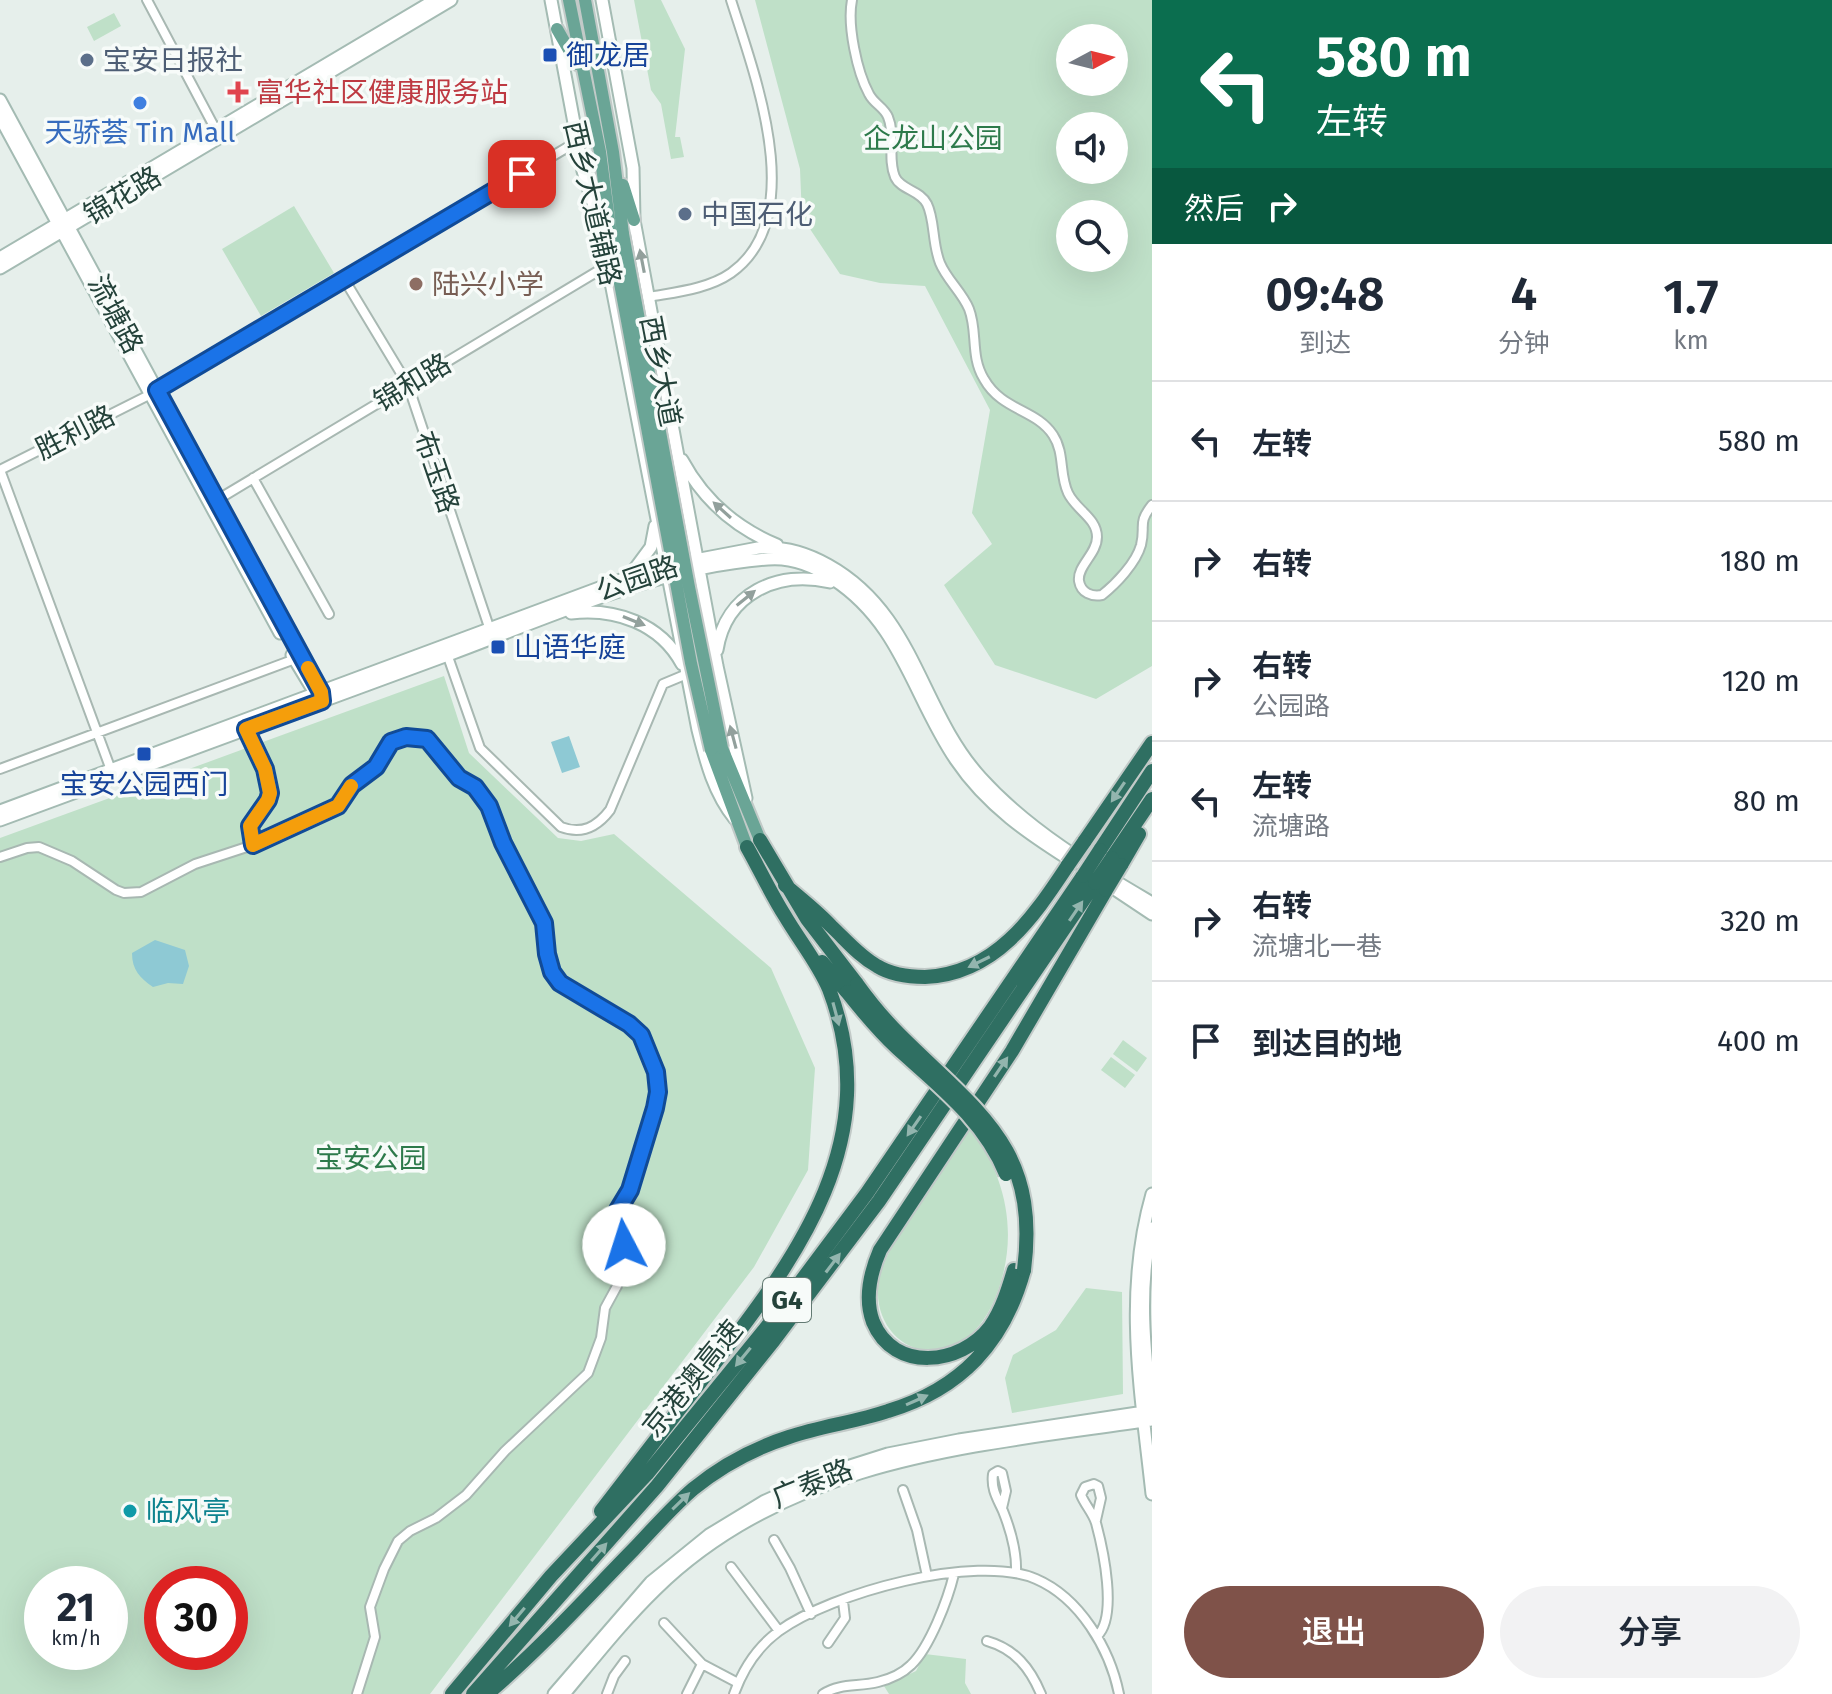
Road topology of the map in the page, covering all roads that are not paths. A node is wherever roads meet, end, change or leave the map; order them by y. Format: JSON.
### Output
{"nodes":[{"id":1,"x":147,"y":0,"type":"edge"},
{"id":2,"x":435,"y":0,"type":"edge"},
{"id":3,"x":451,"y":0,"type":"edge"},
{"id":4,"x":551,"y":0,"type":"edge"},
{"id":5,"x":569,"y":0,"type":"edge"},
{"id":6,"x":585,"y":0,"type":"edge"},
{"id":7,"x":602,"y":0,"type":"edge"},
{"id":8,"x":731,"y":0,"type":"edge"},
{"id":9,"x":852,"y":0,"type":"edge"},
{"id":10,"x":557,"y":29,"type":"junction"},
{"id":11,"x":584,"y":75,"type":"junction"},
{"id":12,"x":0,"y":100,"type":"edge"},
{"id":13,"x":0,"y":117,"type":"edge"},
{"id":14,"x":218,"y":134,"type":"junction"},
{"id":15,"x":578,"y":141,"type":"junction"},
{"id":16,"x":607,"y":152,"type":"junction"},
{"id":17,"x":634,"y":220,"type":"junction"},
{"id":18,"x":63,"y":225,"type":"junction"},
{"id":19,"x":600,"y":226,"type":"junction"},
{"id":20,"x":0,"y":258,"type":"edge"},
{"id":21,"x":608,"y":265,"type":"junction"},
{"id":22,"x":0,"y":268,"type":"edge"},
{"id":23,"x":344,"y":279,"type":"junction"},
{"id":24,"x":649,"y":297,"type":"junction"},
{"id":25,"x":408,"y":385,"type":"junction"},
{"id":26,"x":154,"y":392,"type":"junction"},
{"id":27,"x":677,"y":448,"type":"junction"},
{"id":28,"x":0,"y":470,"type":"edge"},
{"id":29,"x":253,"y":478,"type":"junction"},
{"id":30,"x":684,"y":488,"type":"junction"},
{"id":31,"x":217,"y":500,"type":"junction"},
{"id":32,"x":654,"y":505,"type":"junction"},
{"id":33,"x":1152,"y":505,"type":"edge"},
{"id":34,"x":787,"y":549,"type":"junction"},
{"id":35,"x":698,"y":564,"type":"junction"},
{"id":36,"x":667,"y":569,"type":"junction"},
{"id":37,"x":623,"y":580,"type":"junction"},
{"id":38,"x":845,"y":587,"type":"junction"},
{"id":39,"x":329,"y":614,"type":"dead end"},
{"id":40,"x":558,"y":614,"type":"junction"},
{"id":41,"x":490,"y":630,"type":"junction"},
{"id":42,"x":712,"y":637,"type":"junction"},
{"id":43,"x":680,"y":638,"type":"junction"},
{"id":44,"x":446,"y":651,"type":"junction"},
{"id":45,"x":295,"y":659,"type":"junction"},
{"id":46,"x":717,"y":666,"type":"junction"},
{"id":47,"x":687,"y":674,"type":"junction"},
{"id":48,"x":319,"y":696,"type":"junction"},
{"id":49,"x":246,"y":729,"type":"junction"},
{"id":50,"x":97,"y":733,"type":"junction"},
{"id":51,"x":1152,"y":743,"type":"edge"},
{"id":52,"x":0,"y":769,"type":"edge"},
{"id":53,"x":111,"y":770,"type":"junction"},
{"id":54,"x":1152,"y":771,"type":"edge"},
{"id":55,"x":1152,"y":799,"type":"edge"},
{"id":56,"x":0,"y":811,"type":"edge"},
{"id":57,"x":1152,"y":811,"type":"edge"},
{"id":58,"x":743,"y":818,"type":"junction"},
{"id":59,"x":0,"y":820,"type":"edge"},
{"id":60,"x":754,"y":844,"type":"junction"},
{"id":61,"x":253,"y":845,"type":"junction"},
{"id":62,"x":0,"y":857,"type":"edge"},
{"id":63,"x":1111,"y":857,"type":"junction"},
{"id":64,"x":1095,"y":883,"type":"junction"},
{"id":65,"x":785,"y":885,"type":"junction"},
{"id":66,"x":1152,"y":903,"type":"edge"},
{"id":67,"x":1152,"y":914,"type":"edge"},
{"id":68,"x":784,"y":915,"type":"junction"},
{"id":69,"x":852,"y":988,"type":"junction"},
{"id":70,"x":1152,"y":1194,"type":"edge"},
{"id":71,"x":1149,"y":1224,"type":"edge"},
{"id":72,"x":1019,"y":1270,"type":"junction"},
{"id":73,"x":1148,"y":1416,"type":"edge"},
{"id":74,"x":903,"y":1490,"type":"dead end"},
{"id":75,"x":1152,"y":1494,"type":"edge"},
{"id":76,"x":1002,"y":1508,"type":"dead end"},
{"id":77,"x":1096,"y":1520,"type":"dead end"},
{"id":78,"x":774,"y":1540,"type":"dead end"},
{"id":79,"x":731,"y":1567,"type":"dead end"},
{"id":80,"x":1016,"y":1573,"type":"junction"},
{"id":81,"x":954,"y":1574,"type":"junction"},
{"id":82,"x":551,"y":1576,"type":"junction"},
{"id":83,"x":927,"y":1576,"type":"junction"},
{"id":84,"x":843,"y":1601,"type":"junction"},
{"id":85,"x":811,"y":1614,"type":"junction"},
{"id":86,"x":664,"y":1623,"type":"dead end"},
{"id":87,"x":779,"y":1631,"type":"junction"},
{"id":88,"x":1097,"y":1636,"type":"junction"},
{"id":89,"x":987,"y":1641,"type":"dead end"},
{"id":90,"x":828,"y":1643,"type":"dead end"},
{"id":91,"x":625,"y":1661,"type":"dead end"},
{"id":92,"x":702,"y":1664,"type":"junction"},
{"id":93,"x":738,"y":1683,"type":"junction"},
{"id":94,"x":357,"y":1694,"type":"edge"},
{"id":95,"x":452,"y":1694,"type":"edge"},
{"id":96,"x":473,"y":1694,"type":"edge"},
{"id":97,"x":487,"y":1694,"type":"edge"},
{"id":98,"x":554,"y":1694,"type":"edge"},
{"id":99,"x":564,"y":1694,"type":"edge"},
{"id":100,"x":607,"y":1694,"type":"edge"},
{"id":101,"x":687,"y":1694,"type":"edge"},
{"id":102,"x":734,"y":1694,"type":"edge"},
{"id":103,"x":823,"y":1694,"type":"edge"},
{"id":104,"x":1041,"y":1694,"type":"edge"},
{"id":105,"x":1119,"y":1694,"type":"edge"}],
"edges":[{"from":1,"to":14,"type":"street"},
{"from":2,"to":14,"type":"main road","name":"锦花路"},
{"from":3,"to":14,"type":"main road","name":"锦花路"},
{"from":4,"to":10,"type":"main road","name":"西乡大道辅路"},
{"from":5,"to":11,"type":"main road","name":"西乡大道"},
{"from":6,"to":16,"type":"main road","name":"西乡大道"},
{"from":7,"to":17,"type":"main road","name":"西乡大道辅路"},
{"from":8,"to":24,"type":"street"},
{"from":9,"to":33,"type":"street"},
{"from":10,"to":11,"type":"main road"},
{"from":10,"to":15,"type":"main road","name":"西乡大道辅路"},
{"from":11,"to":16,"type":"main road","name":"西乡大道"},
{"from":12,"to":18,"type":"main road","name":"流塘路"},
{"from":13,"to":18,"type":"main road","name":"流塘路"},
{"from":14,"to":18,"type":"main road","name":"锦花路"},
{"from":15,"to":19,"type":"main road","name":"西乡大道辅路"},
{"from":15,"to":23,"type":"street","name":"胜利路"},
{"from":16,"to":17,"type":"main road"},
{"from":16,"to":19,"type":"main road"},
{"from":16,"to":58,"type":"main road","name":"西乡大道","bridge":true},
{"from":24,"to":17,"type":"main road","name":"西乡大道辅路","one_way":true},
{"from":18,"to":20,"type":"main road","name":"锦花路"},
{"from":18,"to":22,"type":"main road","name":"锦花路"},
{"from":18,"to":26,"type":"main road","name":"流塘路"},
{"from":19,"to":21,"type":"main road","name":"西乡大道辅路"},
{"from":21,"to":25,"type":"street","name":"锦和路"},
{"from":21,"to":32,"type":"main road","name":"西乡大道辅路"},
{"from":23,"to":25,"type":"street","name":"布玉路"},
{"from":23,"to":26,"type":"street","name":"胜利路"},
{"from":24,"to":27,"type":"main road","name":"西乡大道辅路"},
{"from":25,"to":29,"type":"street","name":"锦和路"},
{"from":25,"to":41,"type":"street","name":"布玉路"},
{"from":26,"to":28,"type":"street","name":"胜利路"},
{"from":26,"to":31,"type":"main road","name":"流塘路"},
{"from":26,"to":45,"type":"main road","name":"流塘路"},
{"from":27,"to":30,"type":"main road","name":"西乡大道辅路"},
{"from":34,"to":27,"type":"main road","one_way":true},
{"from":28,"to":50,"type":"street"},
{"from":29,"to":31,"type":"street","name":"锦和路"},
{"from":29,"to":39,"type":"street"},
{"from":30,"to":32,"type":"main road"},
{"from":30,"to":35,"type":"main road","name":"西乡大道辅路"},
{"from":31,"to":48,"type":"main road","name":"流塘路"},
{"from":32,"to":36,"type":"main road","name":"西乡大道辅路"},
{"from":32,"to":37,"type":"main road"},
{"from":34,"to":35,"type":"main road","name":"公园路"},
{"from":34,"to":66,"type":"main road","name":"公园路"},
{"from":35,"to":36,"type":"main road","name":"公园路"},
{"from":35,"to":38,"type":"main road","name":"公园路"},
{"from":35,"to":42,"type":"main road","name":"西乡大道辅路"},
{"from":36,"to":37,"type":"main road","name":"公园路"},
{"from":36,"to":40,"type":"main road","name":"公园路"},
{"from":36,"to":43,"type":"main road","name":"西乡大道辅路"},
{"from":37,"to":41,"type":"main road","name":"公园路"},
{"from":46,"to":38,"type":"main road","one_way":true},
{"from":38,"to":67,"type":"main road","name":"公园路"},
{"from":40,"to":44,"type":"main road","name":"公园路"},
{"from":40,"to":47,"type":"main road","one_way":true},
{"from":41,"to":44,"type":"main road","name":"公园路"},
{"from":42,"to":43,"type":"main road"},
{"from":42,"to":46,"type":"main road","name":"西乡大道辅路"},
{"from":43,"to":47,"type":"main road","name":"西乡大道辅路"},
{"from":44,"to":47,"type":"street"},
{"from":44,"to":48,"type":"main road","name":"公园路"},
{"from":45,"to":48,"type":"main road","name":"流塘路"},
{"from":45,"to":50,"type":"street"},
{"from":58,"to":46,"type":"main road","name":"西乡大道辅路","one_way":true},
{"from":47,"to":58,"type":"main road","name":"西乡大道辅路"},
{"from":48,"to":49,"type":"main road","name":"公园路"},
{"from":48,"to":53,"type":"main road","name":"公园路"},
{"from":49,"to":59,"type":"main road","name":"公园路"},
{"from":49,"to":61,"type":"street"},
{"from":50,"to":52,"type":"street"},
{"from":50,"to":53,"type":"street"},
{"from":51,"to":65,"type":"highway","one_way":true,"bridge":true},
{"from":53,"to":56,"type":"main road","name":"公园路"},
{"from":54,"to":63,"type":"highway","number":"G4"},
{"from":55,"to":63,"type":"highway","number":"G4"},
{"from":57,"to":63,"type":"highway"},
{"from":58,"to":60,"type":"main road","name":"西乡大道"},
{"from":60,"to":65,"type":"highway"},
{"from":60,"to":68,"type":"highway"},
{"from":61,"to":62,"type":"street"},
{"from":61,"to":94,"type":"street"},
{"from":63,"to":64,"type":"highway","number":"G4","bridge":true},
{"from":63,"to":64,"type":"highway","bridge":true},
{"from":72,"to":64,"type":"highway","one_way":true},
{"from":64,"to":82,"type":"highway","name":"京港澳高速","number":"G4","one_way":true},
{"from":96,"to":64,"type":"highway","name":"京港澳高速","number":"G4","one_way":true},
{"from":65,"to":69,"type":"highway"},
{"from":68,"to":69,"type":"highway"},
{"from":68,"to":82,"type":"highway","one_way":true},
{"from":69,"to":72,"type":"highway","bridge":true},
{"from":70,"to":71,"type":"main road"},
{"from":71,"to":73,"type":"main road"},
{"from":97,"to":72,"type":"highway","one_way":true},
{"from":73,"to":75,"type":"main road"},
{"from":73,"to":98,"type":"main road","name":"广泰路"},
{"from":73,"to":99,"type":"main road","name":"广泰路"},
{"from":74,"to":83,"type":"street"},
{"from":76,"to":80,"type":"street"},
{"from":77,"to":88,"type":"street"},
{"from":78,"to":85,"type":"street"},
{"from":79,"to":87,"type":"street"},
{"from":80,"to":81,"type":"street"},
{"from":80,"to":88,"type":"street"},
{"from":81,"to":83,"type":"street"},
{"from":81,"to":103,"type":"street"},
{"from":82,"to":95,"type":"highway","name":"京港澳高速","number":"G4","one_way":true},
{"from":83,"to":84,"type":"street"},
{"from":84,"to":85,"type":"street"},
{"from":84,"to":90,"type":"street"},
{"from":85,"to":87,"type":"street"},
{"from":86,"to":92,"type":"street"},
{"from":87,"to":93,"type":"street"},
{"from":88,"to":105,"type":"street"},
{"from":89,"to":104,"type":"street"},
{"from":91,"to":100,"type":"street"},
{"from":92,"to":93,"type":"street"},
{"from":92,"to":101,"type":"street"},
{"from":93,"to":102,"type":"street"}]}
